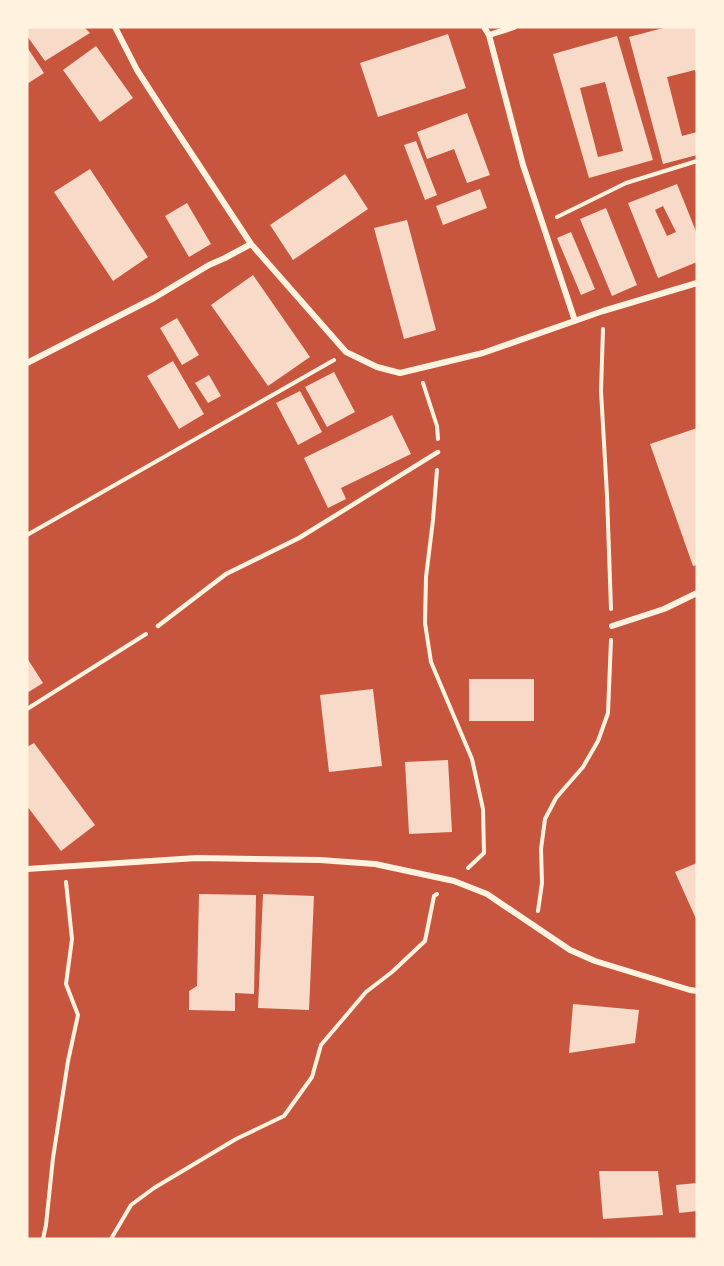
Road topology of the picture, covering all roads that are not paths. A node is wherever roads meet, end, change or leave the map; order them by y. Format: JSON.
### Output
{"nodes":[{"id":1,"x":115,"y":27,"type":"edge"},
{"id":2,"x":484,"y":27,"type":"edge"},
{"id":3,"x":514,"y":27,"type":"edge"},
{"id":4,"x":489,"y":35,"type":"junction"},
{"id":5,"x":251,"y":244,"type":"junction"},
{"id":6,"x":697,"y":283,"type":"edge"},
{"id":7,"x":575,"y":321,"type":"junction"},
{"id":8,"x":27,"y":363,"type":"edge"},
{"id":9,"x":438,"y":452,"type":"road end"},
{"id":10,"x":697,"y":593,"type":"edge"},
{"id":11,"x":158,"y":626,"type":"road end"},
{"id":12,"x":612,"y":626,"type":"road end"},
{"id":13,"x":27,"y":869,"type":"edge"},
{"id":14,"x":697,"y":991,"type":"edge"}],
"edges":[{"from":1,"to":5,"type":"street"},
{"from":2,"to":4,"type":"street"},
{"from":3,"to":4,"type":"street"},
{"from":4,"to":7,"type":"street"},
{"from":5,"to":7,"type":"street"},
{"from":5,"to":8,"type":"street"},
{"from":6,"to":7,"type":"street"},
{"from":9,"to":11,"type":"lane"},
{"from":10,"to":12,"type":"street"},
{"from":13,"to":14,"type":"street"}]}
